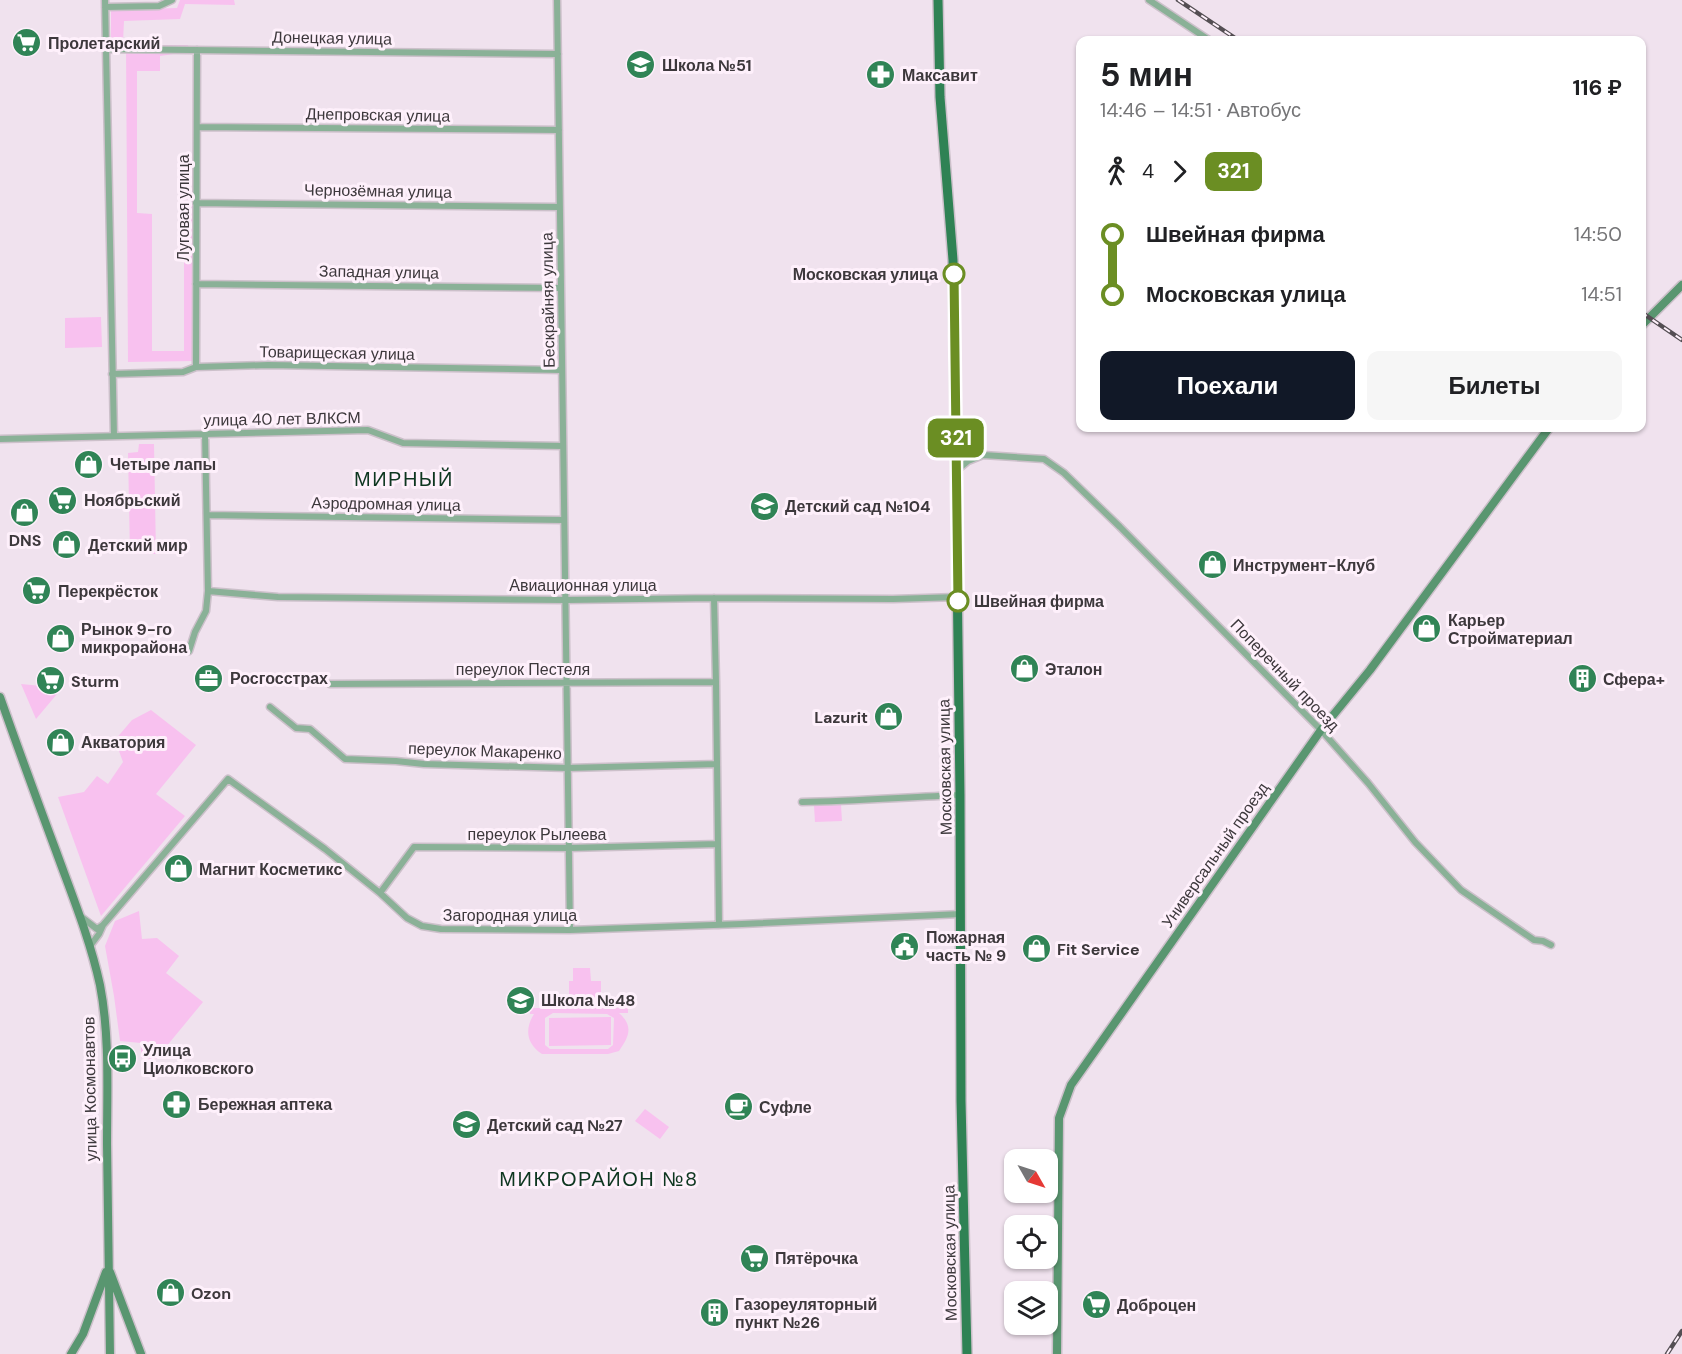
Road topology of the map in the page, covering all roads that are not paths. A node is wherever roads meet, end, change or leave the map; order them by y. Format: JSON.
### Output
{"nodes":[{"id":1,"x":172,"y":0,"type":"edge"},
{"id":2,"x":557,"y":0,"type":"edge"},
{"id":3,"x":938,"y":0,"type":"edge"},
{"id":4,"x":1149,"y":0,"type":"edge"},
{"id":5,"x":105,"y":3,"type":"edge"},
{"id":6,"x":1203,"y":36,"type":"edge"},
{"id":7,"x":106,"y":49,"type":"junction"},
{"id":8,"x":197,"y":50,"type":"junction"},
{"id":9,"x":558,"y":54,"type":"junction"},
{"id":10,"x":197,"y":126,"type":"junction"},
{"id":11,"x":559,"y":130,"type":"junction"},
{"id":12,"x":196,"y":203,"type":"junction"},
{"id":13,"x":560,"y":207,"type":"junction"},
{"id":14,"x":196,"y":284,"type":"junction"},
{"id":15,"x":1682,"y":285,"type":"edge"},
{"id":16,"x":561,"y":288,"type":"junction"},
{"id":17,"x":1646,"y":321,"type":"edge"},
{"id":18,"x":196,"y":367,"type":"junction"},
{"id":19,"x":562,"y":370,"type":"junction"},
{"id":20,"x":112,"y":374,"type":"junction"},
{"id":21,"x":1546,"y":432,"type":"edge"},
{"id":22,"x":204,"y":433,"type":"junction"},
{"id":23,"x":114,"y":436,"type":"junction"},
{"id":24,"x":956,"y":436,"type":"junction"},
{"id":25,"x":0,"y":439,"type":"edge"},
{"id":26,"x":563,"y":446,"type":"junction"},
{"id":27,"x":983,"y":455,"type":"junction"},
{"id":28,"x":956,"y":471,"type":"junction"},
{"id":29,"x":207,"y":515,"type":"junction"},
{"id":30,"x":564,"y":520,"type":"junction"},
{"id":31,"x":208,"y":591,"type":"junction"},
{"id":32,"x":958,"y":597,"type":"junction"},
{"id":33,"x":714,"y":598,"type":"junction"},
{"id":34,"x":566,"y":600,"type":"junction"},
{"id":35,"x":189,"y":651,"type":"dead end"},
{"id":36,"x":567,"y":682,"type":"junction"},
{"id":37,"x":716,"y":682,"type":"junction"},
{"id":38,"x":330,"y":684,"type":"dead end"},
{"id":39,"x":0,"y":697,"type":"edge"},
{"id":40,"x":270,"y":707,"type":"dead end"},
{"id":41,"x":1322,"y":730,"type":"junction"},
{"id":42,"x":717,"y":764,"type":"junction"},
{"id":43,"x":568,"y":768,"type":"junction"},
{"id":44,"x":960,"y":795,"type":"junction"},
{"id":45,"x":802,"y":802,"type":"dead end"},
{"id":46,"x":718,"y":844,"type":"junction"},
{"id":47,"x":569,"y":848,"type":"junction"},
{"id":48,"x":380,"y":893,"type":"junction"},
{"id":49,"x":961,"y":914,"type":"junction"},
{"id":50,"x":80,"y":916,"type":"junction"},
{"id":51,"x":103,"y":925,"type":"junction"},
{"id":52,"x":719,"y":925,"type":"junction"},
{"id":53,"x":570,"y":930,"type":"junction"},
{"id":54,"x":1551,"y":945,"type":"dead end"},
{"id":55,"x":90,"y":946,"type":"junction"},
{"id":56,"x":108,"y":1266,"type":"junction"},
{"id":57,"x":71,"y":1354,"type":"edge"},
{"id":58,"x":110,"y":1354,"type":"edge"},
{"id":59,"x":141,"y":1354,"type":"edge"},
{"id":60,"x":967,"y":1354,"type":"edge"},
{"id":61,"x":1057,"y":1354,"type":"edge"}],
"edges":[{"from":1,"to":5,"type":"street"},
{"from":2,"to":9,"type":"street","name":"Бескрайняя улица"},
{"from":3,"to":24,"type":"main road","name":"Московская улица"},
{"from":4,"to":6,"type":"street"},
{"from":5,"to":7,"type":"street"},
{"from":7,"to":8,"type":"street","name":"Донецкая улица"},
{"from":7,"to":20,"type":"street"},
{"from":8,"to":9,"type":"street","name":"Донецкая улица"},
{"from":8,"to":10,"type":"street","name":"Луговая улица"},
{"from":9,"to":11,"type":"street","name":"Бескрайняя улица"},
{"from":10,"to":11,"type":"street","name":"Днепровская улица"},
{"from":10,"to":12,"type":"street","name":"Луговая улица"},
{"from":11,"to":13,"type":"street","name":"Бескрайняя улица"},
{"from":12,"to":13,"type":"street","name":"Чернозёмная улица"},
{"from":12,"to":14,"type":"street","name":"Луговая улица"},
{"from":13,"to":16,"type":"street","name":"Бескрайняя улица"},
{"from":14,"to":16,"type":"street","name":"Западная улица"},
{"from":14,"to":18,"type":"street","name":"Луговая улица"},
{"from":15,"to":17,"type":"street"},
{"from":16,"to":19,"type":"street","name":"Бескрайняя улица"},
{"from":18,"to":19,"type":"street","name":"Товарищеская улица"},
{"from":18,"to":20,"type":"street","name":"Товарищеская улица"},
{"from":19,"to":26,"type":"street","name":"Бескрайняя улица"},
{"from":20,"to":23,"type":"street"},
{"from":21,"to":41,"type":"street","name":"Универсальный проезд"},
{"from":22,"to":23,"type":"street","name":"улица 40 лет ВЛКСМ"},
{"from":22,"to":26,"type":"street","name":"улица 40 лет ВЛКСМ"},
{"from":22,"to":29,"type":"street"},
{"from":23,"to":25,"type":"street","name":"улица 40 лет ВЛКСМ"},
{"from":24,"to":27,"type":"street","name":"Поперечный проезд"},
{"from":24,"to":28,"type":"main road","name":"Московская улица"},
{"from":26,"to":30,"type":"street","name":"Бескрайняя улица"},
{"from":27,"to":28,"type":"street"},
{"from":27,"to":41,"type":"street","name":"Поперечный проезд"},
{"from":28,"to":32,"type":"main road","name":"Московская улица"},
{"from":29,"to":30,"type":"street","name":"Аэродромная улица"},
{"from":29,"to":31,"type":"street"},
{"from":30,"to":34,"type":"street","name":"Бескрайняя улица"},
{"from":31,"to":34,"type":"street","name":"Авиационная улица"},
{"from":31,"to":35,"type":"street"},
{"from":32,"to":33,"type":"street","name":"Авиационная улица"},
{"from":32,"to":44,"type":"main road","name":"Московская улица"},
{"from":33,"to":34,"type":"street","name":"Авиационная улица"},
{"from":33,"to":37,"type":"street"},
{"from":34,"to":36,"type":"street","name":"Бескрайняя улица"},
{"from":36,"to":37,"type":"street","name":"переулок Пестеля"},
{"from":36,"to":38,"type":"street","name":"переулок Пестеля"},
{"from":36,"to":43,"type":"street","name":"Бескрайняя улица"},
{"from":37,"to":42,"type":"street"},
{"from":39,"to":50,"type":"street","name":"улица Космонавтов"},
{"from":40,"to":43,"type":"street","name":"переулок Макаренко"},
{"from":41,"to":54,"type":"street","name":"Поперечный проезд"},
{"from":41,"to":61,"type":"street","name":"Универсальный проезд"},
{"from":42,"to":43,"type":"street","name":"переулок Макаренко"},
{"from":42,"to":46,"type":"street"},
{"from":43,"to":47,"type":"street","name":"Бескрайняя улица"},
{"from":44,"to":45,"type":"street"},
{"from":44,"to":49,"type":"main road","name":"Московская улица"},
{"from":46,"to":47,"type":"street","name":"переулок Рылеева"},
{"from":46,"to":52,"type":"street"},
{"from":47,"to":48,"type":"street","name":"переулок Рылеева"},
{"from":47,"to":53,"type":"street","name":"Бескрайняя улица"},
{"from":48,"to":51,"type":"street","name":"Загородная улица"},
{"from":48,"to":53,"type":"street","name":"Загородная улица"},
{"from":49,"to":52,"type":"street","name":"Загородная улица"},
{"from":49,"to":60,"type":"main road","name":"Московская улица"},
{"from":50,"to":51,"type":"street"},
{"from":50,"to":55,"type":"street","name":"улица Космонавтов"},
{"from":51,"to":55,"type":"street","name":"Загородная улица"},
{"from":52,"to":53,"type":"street","name":"Загородная улица"},
{"from":55,"to":56,"type":"street","name":"улица Космонавтов"},
{"from":56,"to":57,"type":"street"},
{"from":56,"to":58,"type":"street","name":"улица Космонавтов"},
{"from":56,"to":59,"type":"street"}]}
